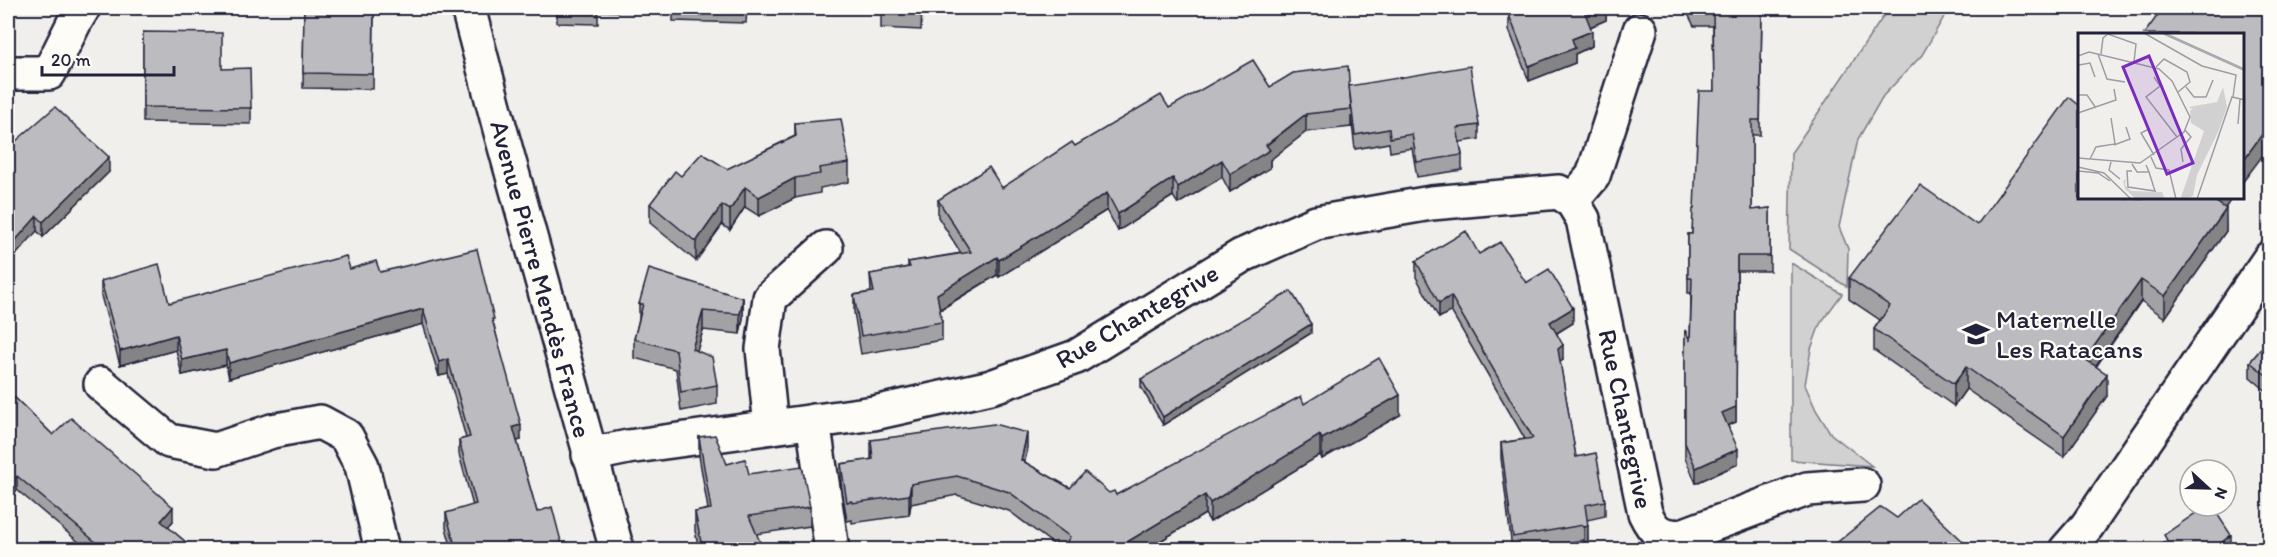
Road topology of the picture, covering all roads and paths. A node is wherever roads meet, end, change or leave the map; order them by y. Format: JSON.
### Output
{"nodes":[{"id":1,"x":83,"y":8,"type":"edge"},
{"id":2,"x":468,"y":8,"type":"edge"},
{"id":3,"x":1640,"y":30,"type":"dead end"},
{"id":4,"x":8,"y":73,"type":"edge"},
{"id":5,"x":1572,"y":201,"type":"junction"},
{"id":6,"x":826,"y":248,"type":"dead end"},
{"id":7,"x":2270,"y":258,"type":"edge"},
{"id":8,"x":101,"y":384,"type":"dead end"},
{"id":9,"x":813,"y":421,"type":"junction"},
{"id":10,"x":771,"y":427,"type":"junction"},
{"id":11,"x":589,"y":455,"type":"junction"},
{"id":12,"x":1863,"y":485,"type":"dead end"},
{"id":13,"x":382,"y":549,"type":"edge"},
{"id":14,"x":617,"y":549,"type":"edge"},
{"id":15,"x":832,"y":549,"type":"edge"},
{"id":16,"x":2066,"y":549,"type":"edge"}],
"edges":[{"from":1,"to":4,"type":"street"},
{"from":2,"to":11,"type":"street","name":"Avenue Pierre Mendès France"},
{"from":3,"to":5,"type":"street"},
{"from":5,"to":9,"type":"street","name":"Rue Chantegrive"},
{"from":5,"to":12,"type":"street","name":"Rue Chantegrive"},
{"from":6,"to":10,"type":"street"},
{"from":7,"to":16,"type":"street"},
{"from":8,"to":13,"type":"street"},
{"from":9,"to":10,"type":"street","name":"Rue Chantegrive"},
{"from":9,"to":15,"type":"street"},
{"from":10,"to":11,"type":"street","name":"Rue Chantegrive"},
{"from":11,"to":14,"type":"street","name":"Avenue Pierre Mendès France"}]}
